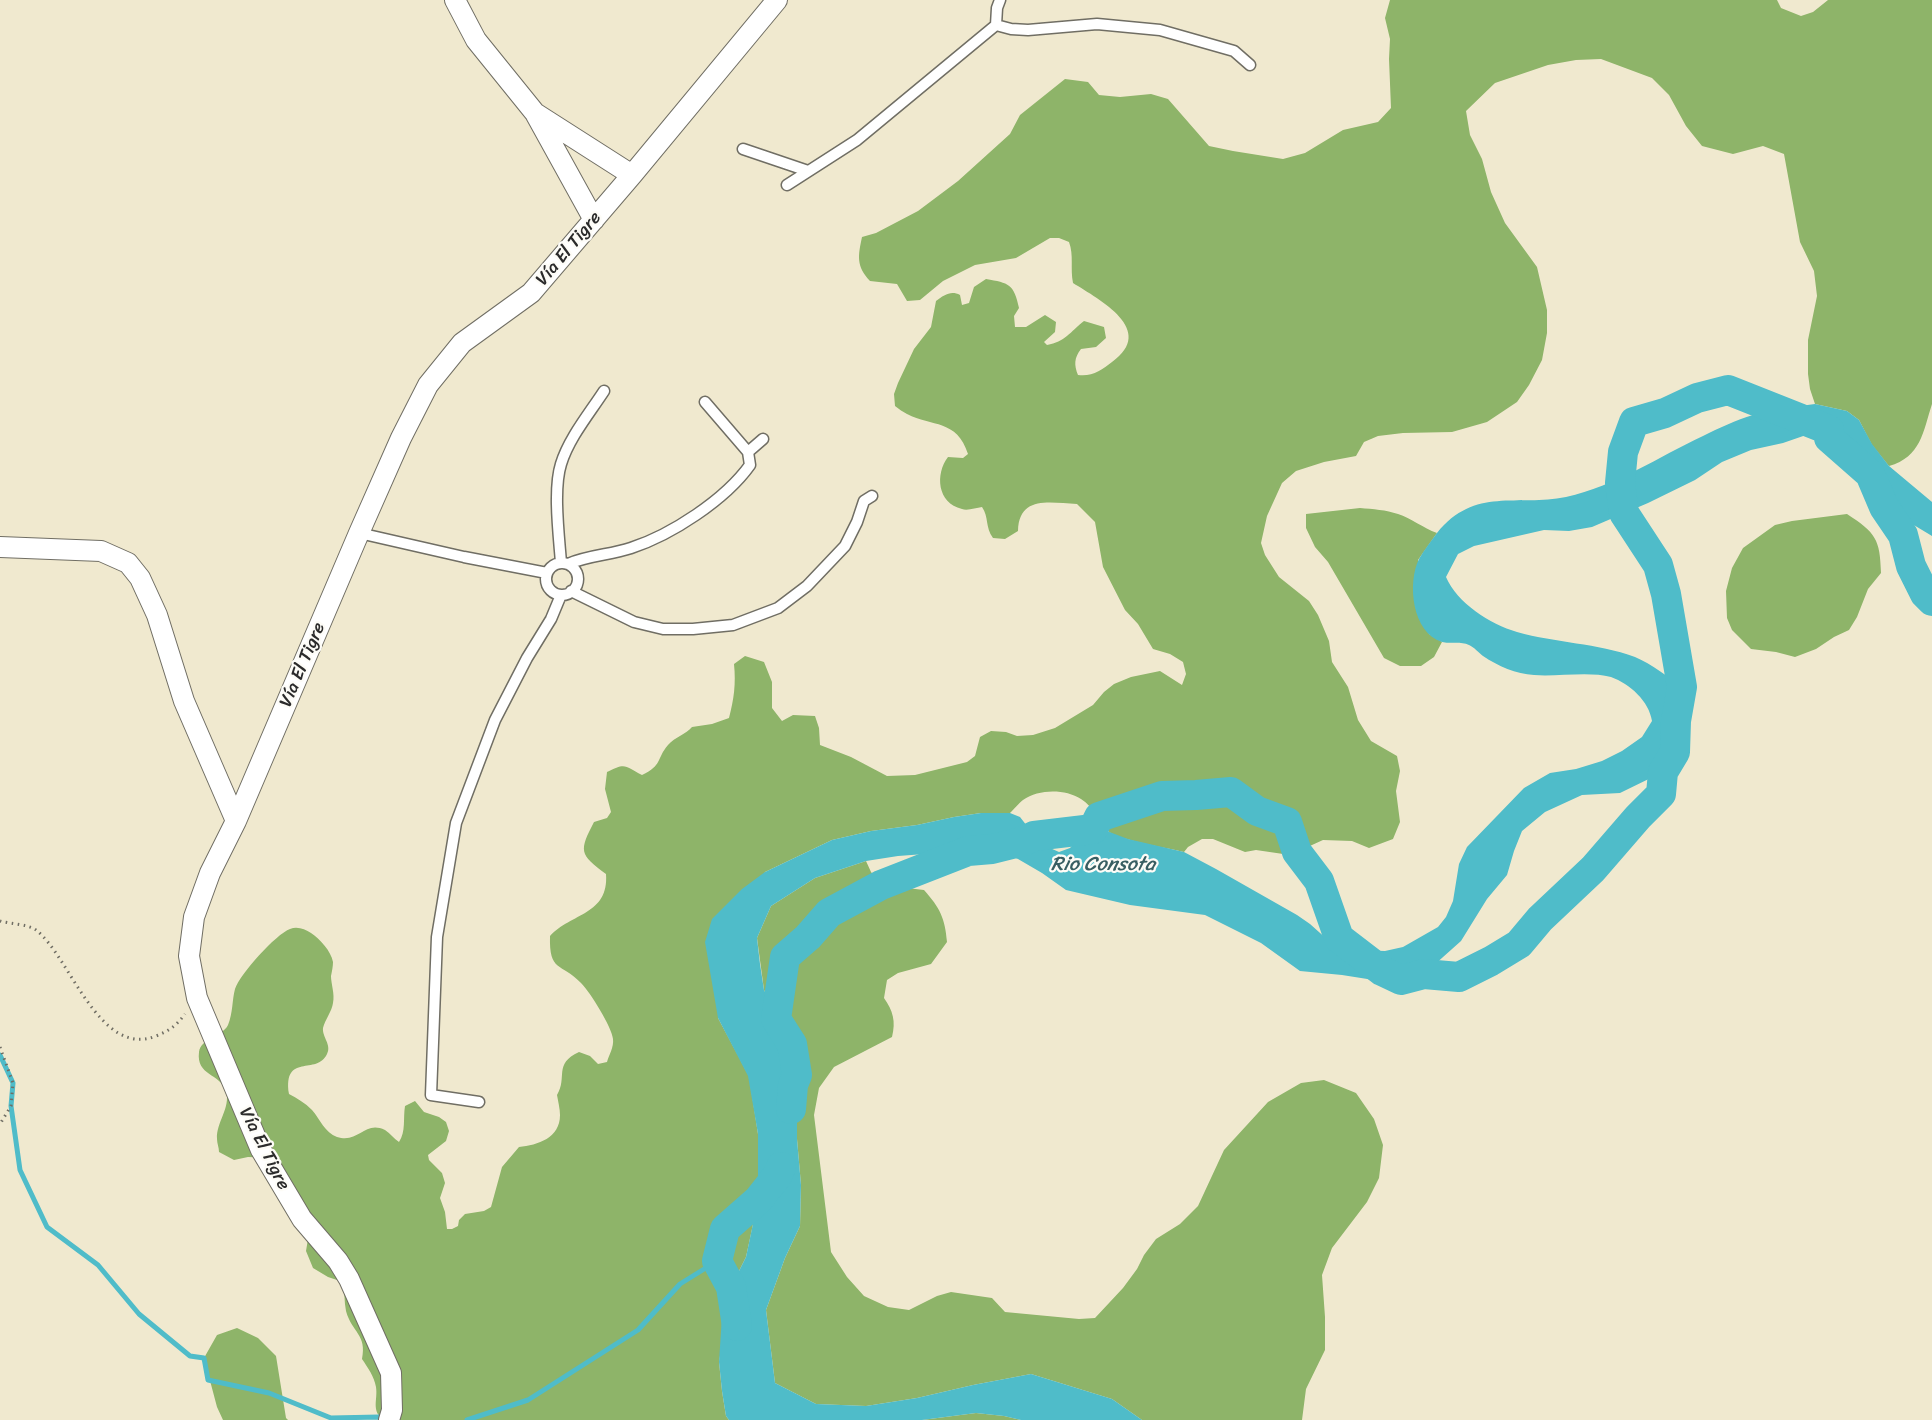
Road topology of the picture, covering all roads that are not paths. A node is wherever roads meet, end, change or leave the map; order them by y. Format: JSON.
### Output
{"nodes":[{"id":1,"x":455,"y":0,"type":"edge"},
{"id":2,"x":777,"y":0,"type":"edge"},
{"id":3,"x":1000,"y":0,"type":"edge"},
{"id":4,"x":996,"y":25,"type":"junction"},
{"id":5,"x":1250,"y":65,"type":"dead end"},
{"id":6,"x":535,"y":113,"type":"junction"},
{"id":7,"x":743,"y":149,"type":"dead end"},
{"id":8,"x":808,"y":171,"type":"junction"},
{"id":9,"x":632,"y":175,"type":"junction"},
{"id":10,"x":787,"y":185,"type":"dead end"},
{"id":11,"x":594,"y":220,"type":"junction"},
{"id":12,"x":604,"y":391,"type":"dead end"},
{"id":13,"x":705,"y":402,"type":"dead end"},
{"id":14,"x":763,"y":439,"type":"dead end"},
{"id":15,"x":748,"y":452,"type":"junction"},
{"id":16,"x":872,"y":496,"type":"dead end"},
{"id":17,"x":359,"y":533,"type":"junction"},
{"id":18,"x":0,"y":547,"type":"edge"},
{"id":19,"x":565,"y":563,"type":"junction"},
{"id":20,"x":547,"y":573,"type":"junction"},
{"id":21,"x":566,"y":593,"type":"junction"},
{"id":22,"x":236,"y":821,"type":"junction"},
{"id":23,"x":479,"y":1102,"type":"dead end"},
{"id":24,"x":389,"y":1420,"type":"edge"}],
"edges":[{"from":1,"to":6,"type":"street"},
{"from":2,"to":9,"type":"street","name":"Vía El Tigre"},
{"from":3,"to":4,"type":"lane"},
{"from":4,"to":5,"type":"lane"},
{"from":4,"to":8,"type":"lane"},
{"from":6,"to":9,"type":"street"},
{"from":6,"to":11,"type":"street"},
{"from":7,"to":8,"type":"lane"},
{"from":8,"to":10,"type":"lane"},
{"from":9,"to":11,"type":"street","name":"Vía El Tigre"},
{"from":11,"to":17,"type":"street","name":"Vía El Tigre"},
{"from":12,"to":19,"type":"lane"},
{"from":13,"to":15,"type":"lane"},
{"from":14,"to":15,"type":"lane"},
{"from":15,"to":19,"type":"lane"},
{"from":16,"to":21,"type":"lane"},
{"from":17,"to":20,"type":"lane"},
{"from":17,"to":22,"type":"street","name":"Vía El Tigre"},
{"from":18,"to":22,"type":"street"},
{"from":19,"to":20,"type":"lane"},
{"from":19,"to":21,"type":"lane"},
{"from":20,"to":21,"type":"lane"},
{"from":21,"to":23,"type":"lane"},
{"from":22,"to":24,"type":"street","name":"Vía El Tigre"}]}
